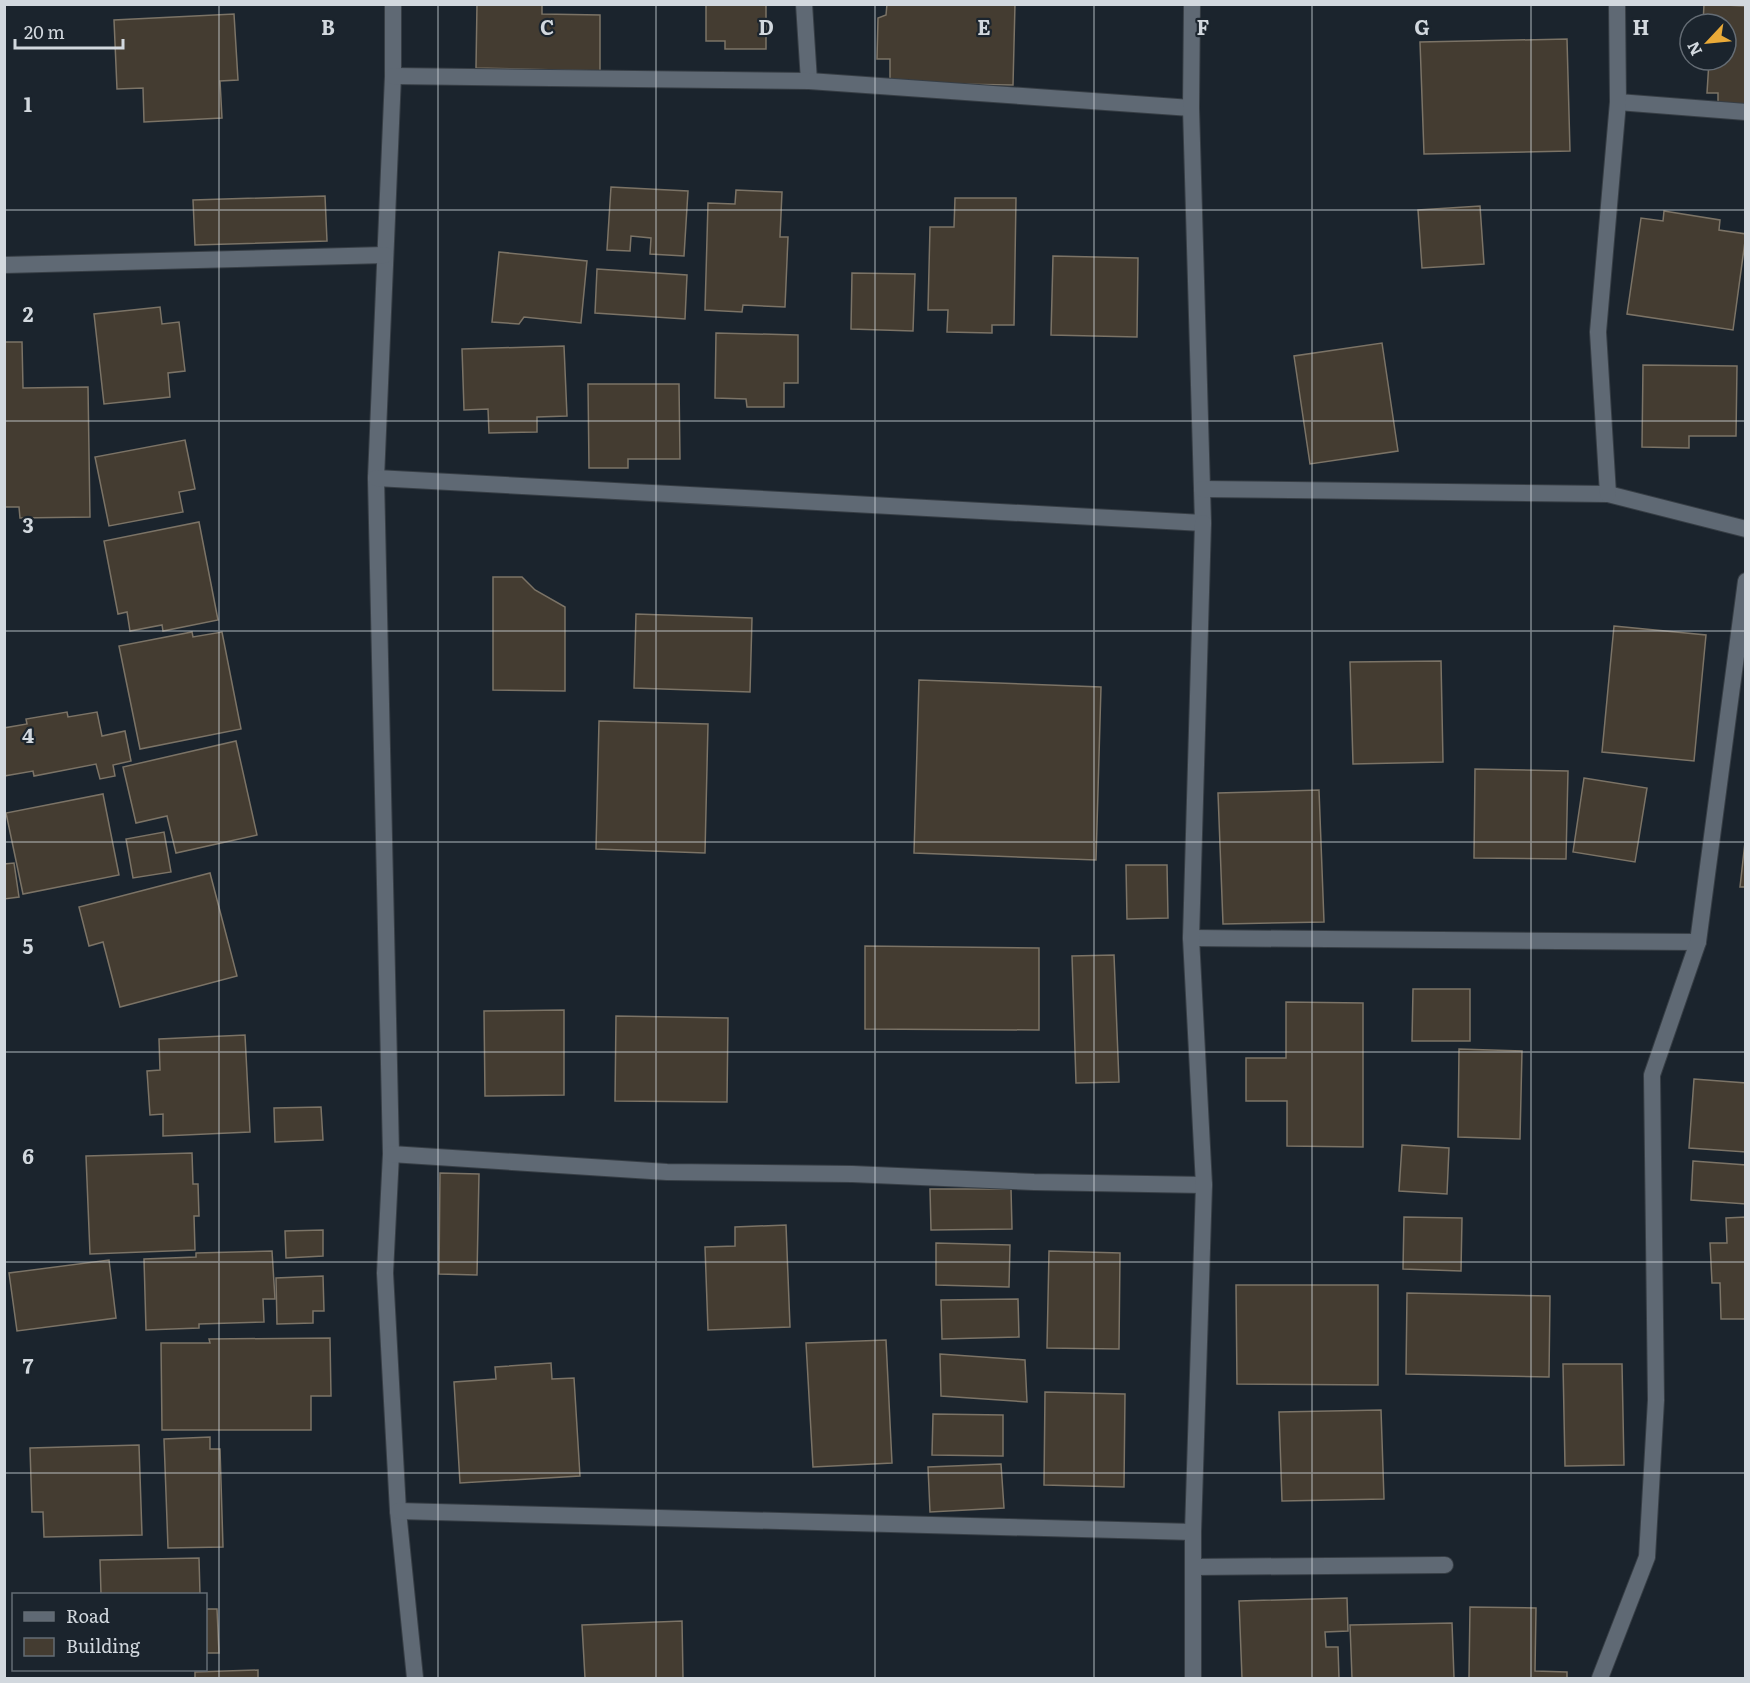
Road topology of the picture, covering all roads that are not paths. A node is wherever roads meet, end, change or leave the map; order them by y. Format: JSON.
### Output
{"nodes":[{"id":1,"x":393,"y":4,"type":"edge"},
{"id":2,"x":804,"y":4,"type":"edge"},
{"id":3,"x":1192,"y":4,"type":"edge"},
{"id":4,"x":1617,"y":4,"type":"edge"},
{"id":5,"x":393,"y":76,"type":"junction"},
{"id":6,"x":809,"y":81,"type":"junction"},
{"id":7,"x":1618,"y":102,"type":"junction"},
{"id":8,"x":1191,"y":108,"type":"junction"},
{"id":9,"x":1746,"y":112,"type":"edge"},
{"id":10,"x":385,"y":255,"type":"junction"},
{"id":11,"x":4,"y":265,"type":"edge"},
{"id":12,"x":376,"y":478,"type":"junction"},
{"id":13,"x":1202,"y":489,"type":"junction"},
{"id":14,"x":1608,"y":494,"type":"junction"},
{"id":15,"x":1203,"y":524,"type":"junction"},
{"id":16,"x":1746,"y":529,"type":"edge"},
{"id":17,"x":1746,"y":581,"type":"edge"},
{"id":18,"x":1191,"y":939,"type":"junction"},
{"id":19,"x":1698,"y":942,"type":"junction"},
{"id":20,"x":391,"y":1154,"type":"junction"},
{"id":21,"x":1204,"y":1185,"type":"junction"},
{"id":22,"x":398,"y":1511,"type":"junction"},
{"id":23,"x":1193,"y":1532,"type":"junction"},
{"id":24,"x":1445,"y":1565,"type":"dead end"},
{"id":25,"x":1193,"y":1567,"type":"junction"},
{"id":26,"x":415,"y":1678,"type":"edge"},
{"id":27,"x":1194,"y":1678,"type":"edge"},
{"id":28,"x":1600,"y":1678,"type":"edge"}],
"edges":[{"from":1,"to":5,"type":"street"},
{"from":2,"to":6,"type":"street"},
{"from":3,"to":8,"type":"street"},
{"from":4,"to":7,"type":"street"},
{"from":5,"to":6,"type":"street"},
{"from":5,"to":10,"type":"street"},
{"from":6,"to":8,"type":"street"},
{"from":7,"to":9,"type":"street"},
{"from":7,"to":14,"type":"street"},
{"from":8,"to":13,"type":"street"},
{"from":10,"to":11,"type":"street"},
{"from":10,"to":12,"type":"street"},
{"from":12,"to":15,"type":"street"},
{"from":12,"to":20,"type":"street"},
{"from":13,"to":14,"type":"street"},
{"from":13,"to":15,"type":"street"},
{"from":14,"to":16,"type":"street"},
{"from":15,"to":18,"type":"street"},
{"from":17,"to":19,"type":"street"},
{"from":18,"to":19,"type":"street"},
{"from":18,"to":21,"type":"street"},
{"from":19,"to":28,"type":"street"},
{"from":20,"to":21,"type":"street"},
{"from":20,"to":22,"type":"street"},
{"from":21,"to":23,"type":"street"},
{"from":22,"to":23,"type":"street"},
{"from":22,"to":26,"type":"street"},
{"from":23,"to":25,"type":"street"},
{"from":24,"to":25,"type":"street"},
{"from":25,"to":27,"type":"street"}]}
